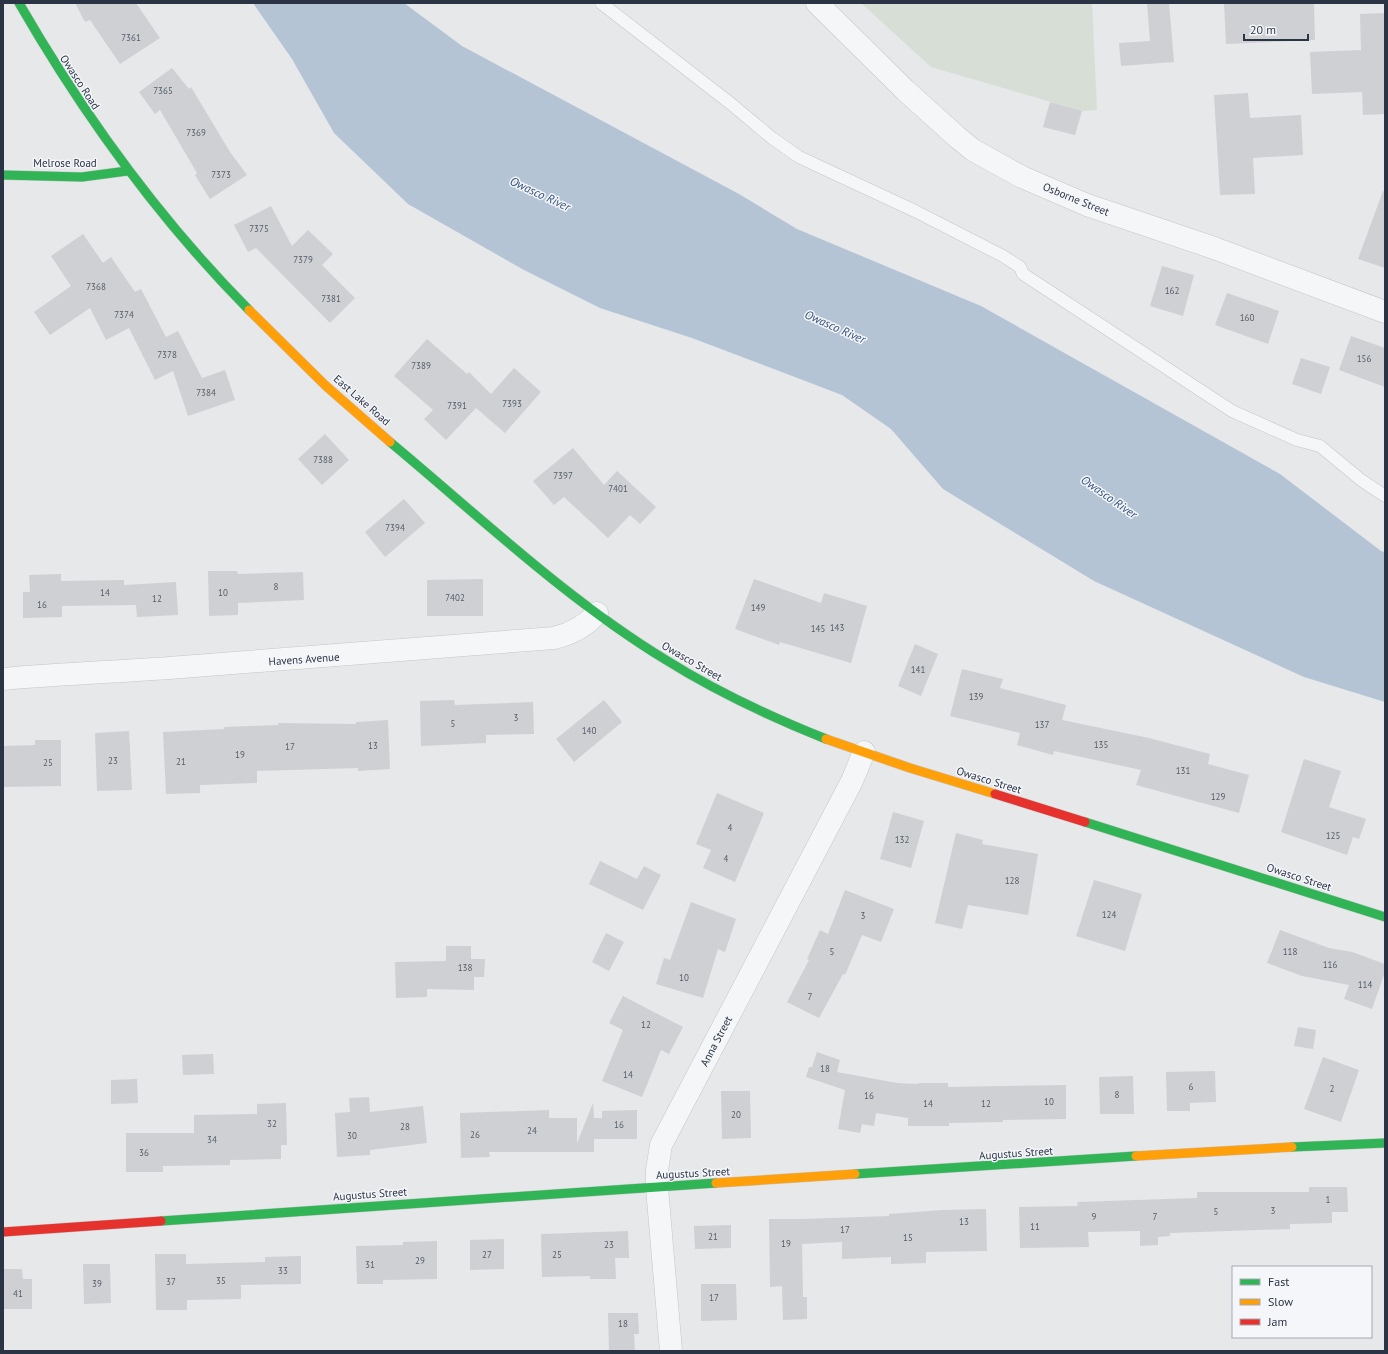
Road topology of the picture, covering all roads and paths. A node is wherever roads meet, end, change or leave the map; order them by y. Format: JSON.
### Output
{"nodes":[{"id":1,"x":18,"y":3,"type":"edge"},
{"id":2,"x":601,"y":3,"type":"edge"},
{"id":3,"x":817,"y":3,"type":"edge"},
{"id":4,"x":127,"y":171,"type":"junction"},
{"id":5,"x":3,"y":174,"type":"edge"},
{"id":6,"x":1385,"y":312,"type":"edge"},
{"id":7,"x":1385,"y":496,"type":"edge"},
{"id":8,"x":602,"y":617,"type":"junction"},
{"id":9,"x":3,"y":679,"type":"edge"},
{"id":10,"x":864,"y":752,"type":"junction"},
{"id":11,"x":1385,"y":917,"type":"edge"},
{"id":12,"x":1385,"y":1143,"type":"edge"},
{"id":13,"x":657,"y":1188,"type":"junction"},
{"id":14,"x":3,"y":1232,"type":"edge"},
{"id":15,"x":671,"y":1351,"type":"edge"}],
"edges":[{"from":1,"to":4,"type":"main road","name":"Owasco Road"},
{"from":2,"to":7,"type":"lane"},
{"from":3,"to":6,"type":"street","name":"Osborne Street"},
{"from":4,"to":5,"type":"main road","name":"Melrose Road"},
{"from":4,"to":8,"type":"main road","name":"East Lake Road"},
{"from":8,"to":9,"type":"street","name":"Havens Avenue"},
{"from":8,"to":10,"type":"main road","name":"Owasco Street"},
{"from":10,"to":11,"type":"main road","name":"Owasco Street"},
{"from":10,"to":13,"type":"street","name":"Anna Street"},
{"from":12,"to":13,"type":"main road","name":"Augustus Street"},
{"from":13,"to":14,"type":"main road","name":"Augustus Street"},
{"from":13,"to":15,"type":"street","name":"Anna Street"}]}
